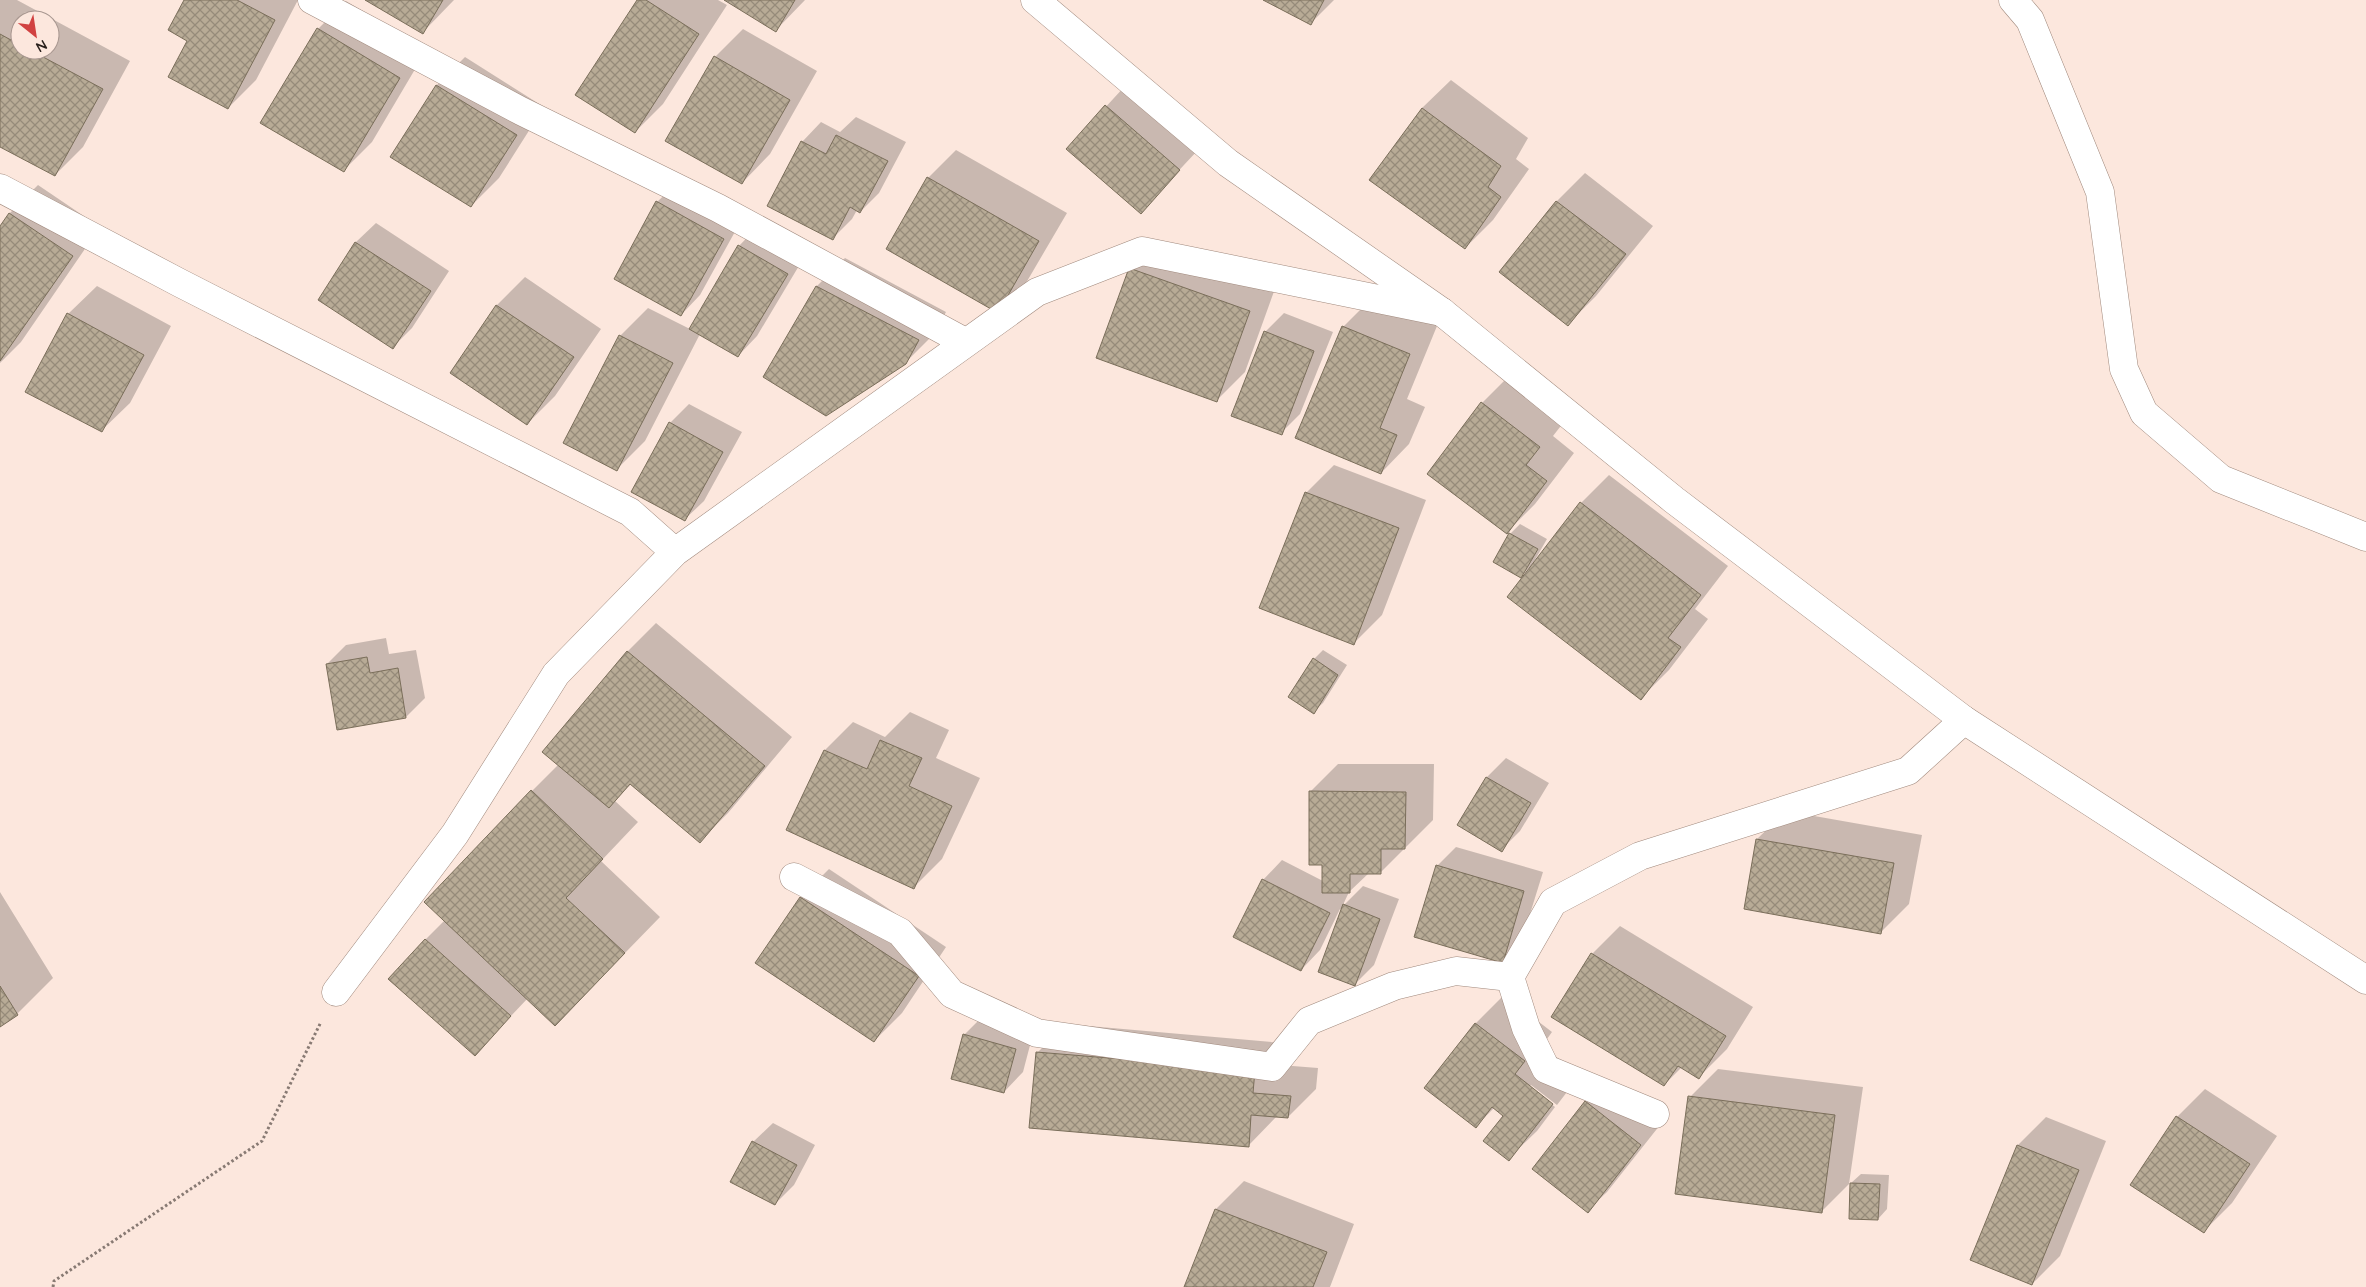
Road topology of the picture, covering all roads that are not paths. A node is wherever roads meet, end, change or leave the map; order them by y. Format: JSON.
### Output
{"nodes":[{"id":1,"x":312,"y":0,"type":"edge"},
{"id":2,"x":1035,"y":0,"type":"edge"},
{"id":3,"x":2012,"y":0,"type":"edge"},
{"id":4,"x":0,"y":188,"type":"edge"},
{"id":5,"x":1442,"y":312,"type":"junction"},
{"id":6,"x":965,"y":342,"type":"junction"},
{"id":7,"x":2366,"y":537,"type":"edge"},
{"id":8,"x":675,"y":552,"type":"junction"},
{"id":9,"x":1964,"y":720,"type":"junction"},
{"id":10,"x":794,"y":877,"type":"dead end"},
{"id":11,"x":1510,"y":978,"type":"junction"},
{"id":12,"x":2366,"y":980,"type":"edge"},
{"id":13,"x":336,"y":992,"type":"road end"},
{"id":14,"x":1655,"y":1114,"type":"dead end"}],
"edges":[{"from":1,"to":6,"type":"street"},
{"from":2,"to":5,"type":"street"},
{"from":3,"to":7,"type":"street"},
{"from":4,"to":8,"type":"street"},
{"from":5,"to":6,"type":"street"},
{"from":5,"to":9,"type":"street"},
{"from":6,"to":8,"type":"street"},
{"from":8,"to":13,"type":"street"},
{"from":9,"to":11,"type":"street"},
{"from":9,"to":12,"type":"street"},
{"from":10,"to":11,"type":"street"},
{"from":11,"to":14,"type":"street"}]}
